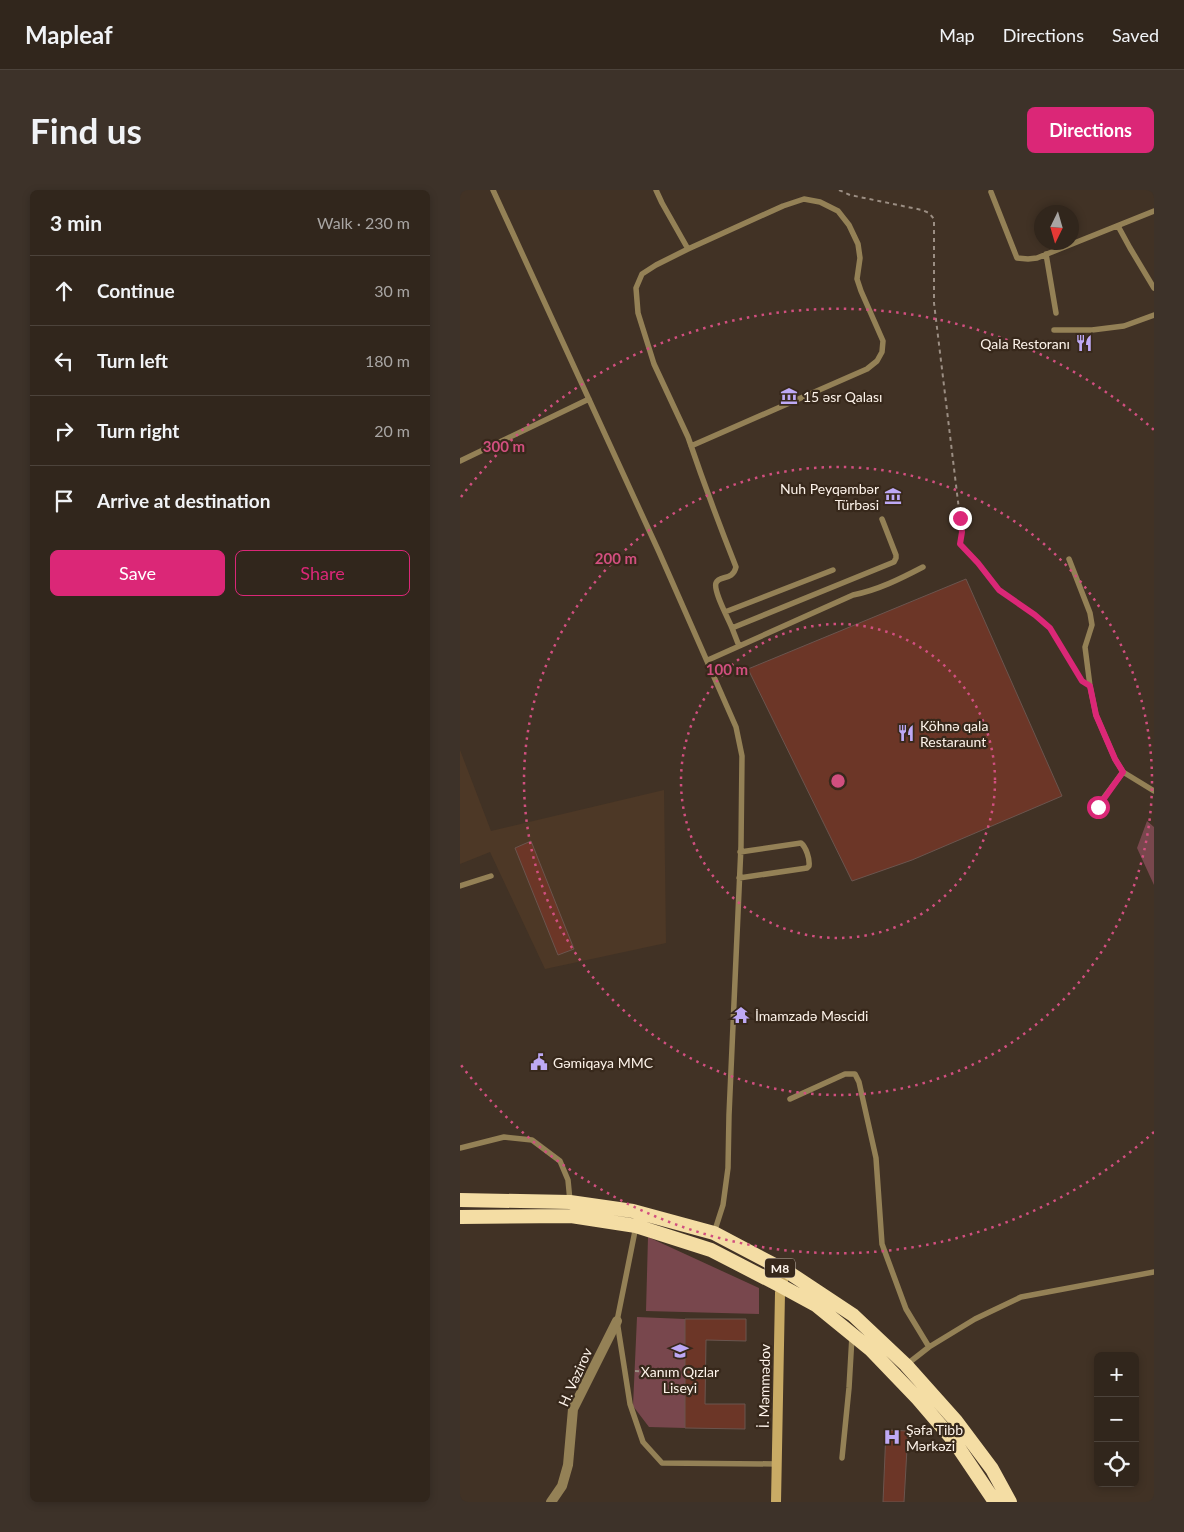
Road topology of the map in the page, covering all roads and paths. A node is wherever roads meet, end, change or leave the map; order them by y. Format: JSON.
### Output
{"nodes":[{"id":1,"x":494,"y":190,"type":"edge"},
{"id":2,"x":656,"y":190,"type":"edge"},
{"id":3,"x":839,"y":190,"type":"edge"},
{"id":4,"x":991,"y":192,"type":"dead end"},
{"id":5,"x":1154,"y":211,"type":"edge"},
{"id":6,"x":1118,"y":226,"type":"junction"},
{"id":7,"x":688,"y":249,"type":"junction"},
{"id":8,"x":1046,"y":254,"type":"junction"},
{"id":9,"x":1154,"y":288,"type":"edge"},
{"id":10,"x":1056,"y":313,"type":"dead end"},
{"id":11,"x":1154,"y":315,"type":"edge"},
{"id":12,"x":1054,"y":330,"type":"dead end"},
{"id":13,"x":588,"y":399,"type":"junction"},
{"id":14,"x":691,"y":446,"type":"junction"},
{"id":15,"x":460,"y":461,"type":"edge"},
{"id":16,"x":882,"y":519,"type":"dead end"},
{"id":17,"x":1069,"y":560,"type":"dead end"},
{"id":18,"x":923,"y":567,"type":"dead end"},
{"id":19,"x":834,"y":570,"type":"dead end"},
{"id":20,"x":725,"y":612,"type":"junction"},
{"id":21,"x":732,"y":628,"type":"junction"},
{"id":22,"x":739,"y":646,"type":"junction"},
{"id":23,"x":708,"y":660,"type":"junction"},
{"id":24,"x":1090,"y":686,"type":"junction"},
{"id":25,"x":1123,"y":772,"type":"junction"},
{"id":26,"x":1154,"y":791,"type":"edge"},
{"id":27,"x":1098,"y":807,"type":"dead end"},
{"id":28,"x":740,"y":852,"type":"junction"},
{"id":29,"x":491,"y":876,"type":"dead end"},
{"id":30,"x":739,"y":878,"type":"junction"},
{"id":31,"x":460,"y":886,"type":"edge"},
{"id":32,"x":790,"y":1099,"type":"dead end"},
{"id":33,"x":460,"y":1148,"type":"edge"},
{"id":34,"x":460,"y":1200,"type":"edge"},
{"id":35,"x":571,"y":1209,"type":"junction"},
{"id":36,"x":460,"y":1217,"type":"edge"},
{"id":37,"x":636,"y":1226,"type":"junction"},
{"id":38,"x":714,"y":1234,"type":"junction"},
{"id":39,"x":788,"y":1272,"type":"junction"},
{"id":40,"x":1154,"y":1272,"type":"edge"},
{"id":41,"x":781,"y":1286,"type":"junction"},
{"id":42,"x":616,"y":1321,"type":"junction"},
{"id":43,"x":852,"y":1334,"type":"junction"},
{"id":44,"x":929,"y":1346,"type":"junction"},
{"id":45,"x":906,"y":1365,"type":"junction"},
{"id":46,"x":635,"y":1371,"type":"dead end"},
{"id":47,"x":685,"y":1373,"type":"dead end"},
{"id":48,"x":842,"y":1458,"type":"dead end"},
{"id":49,"x":777,"y":1464,"type":"junction"},
{"id":50,"x":551,"y":1502,"type":"edge"},
{"id":51,"x":776,"y":1502,"type":"edge"},
{"id":52,"x":995,"y":1502,"type":"edge"},
{"id":53,"x":1010,"y":1502,"type":"edge"}],
"edges":[{"from":1,"to":13,"type":"lane"},
{"from":2,"to":7,"type":"lane"},
{"from":3,"to":24,"type":"path"},
{"from":4,"to":8,"type":"lane"},
{"from":5,"to":6,"type":"lane"},
{"from":6,"to":8,"type":"lane"},
{"from":6,"to":9,"type":"lane"},
{"from":7,"to":14,"type":"lane"},
{"from":7,"to":14,"type":"lane"},
{"from":8,"to":10,"type":"lane"},
{"from":11,"to":12,"type":"lane"},
{"from":13,"to":15,"type":"lane"},
{"from":13,"to":23,"type":"lane"},
{"from":14,"to":20,"type":"lane"},
{"from":16,"to":21,"type":"lane"},
{"from":17,"to":24,"type":"lane"},
{"from":18,"to":22,"type":"lane"},
{"from":19,"to":20,"type":"lane"},
{"from":20,"to":21,"type":"lane"},
{"from":21,"to":22,"type":"lane"},
{"from":22,"to":23,"type":"lane"},
{"from":23,"to":28,"type":"lane"},
{"from":24,"to":25,"type":"lane"},
{"from":25,"to":26,"type":"lane"},
{"from":25,"to":27,"type":"lane"},
{"from":28,"to":30,"type":"lane"},
{"from":28,"to":30,"type":"lane"},
{"from":29,"to":31,"type":"lane"},
{"from":30,"to":38,"type":"lane"},
{"from":32,"to":44,"type":"lane"},
{"from":33,"to":35,"type":"lane"},
{"from":34,"to":35,"type":"highway","number":"M8"},
{"from":35,"to":36,"type":"highway","number":"M8"},
{"from":35,"to":37,"type":"highway","number":"M8"},
{"from":35,"to":38,"type":"highway","number":"M8"},
{"from":37,"to":41,"type":"highway","number":"M8"},
{"from":37,"to":42,"type":"lane"},
{"from":38,"to":39,"type":"highway","number":"M8"},
{"from":39,"to":41,"type":"main road","name":"İ. Məmmədov"},
{"from":39,"to":45,"type":"highway","number":"M8"},
{"from":40,"to":44,"type":"lane"},
{"from":41,"to":43,"type":"highway","number":"M8"},
{"from":41,"to":49,"type":"main road","name":"İ. Məmmədov"},
{"from":42,"to":49,"type":"lane"},
{"from":42,"to":50,"type":"street","name":"H. Vəzirov"},
{"from":43,"to":48,"type":"lane"},
{"from":43,"to":52,"type":"highway","number":"M8"},
{"from":44,"to":45,"type":"lane"},
{"from":45,"to":53,"type":"highway","number":"M8"},
{"from":46,"to":47,"type":"path"},
{"from":49,"to":51,"type":"main road","name":"İ. Məmmədov"}]}
